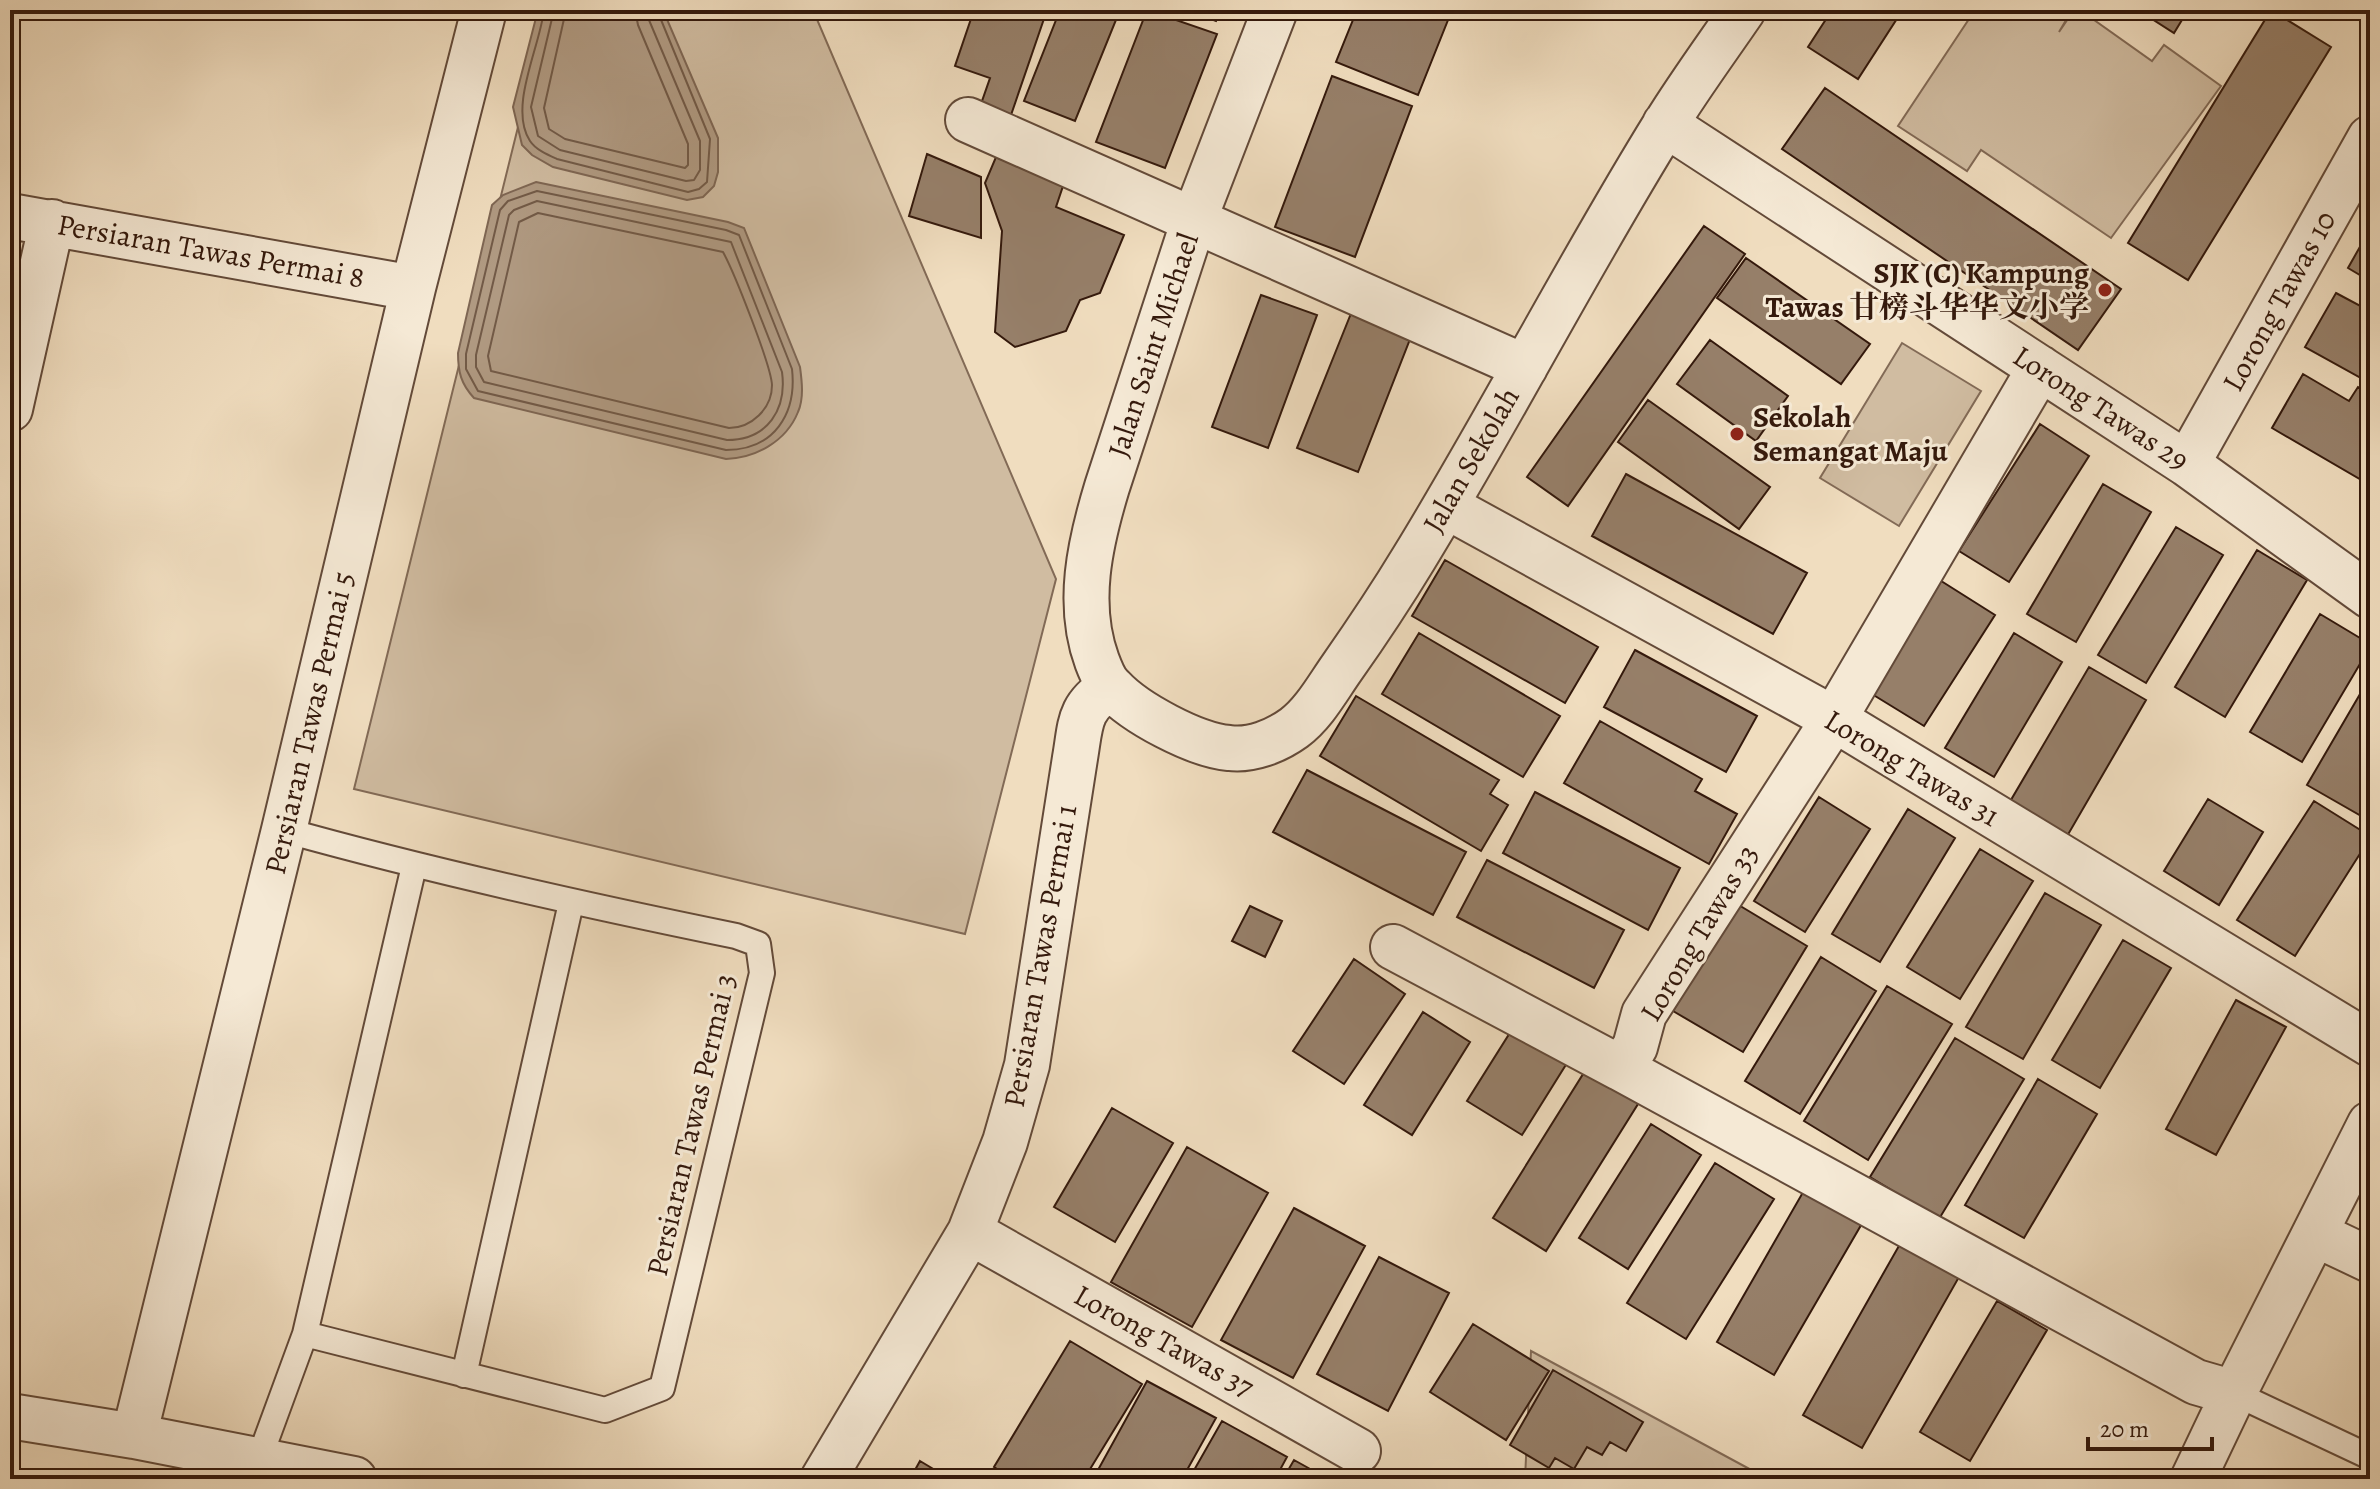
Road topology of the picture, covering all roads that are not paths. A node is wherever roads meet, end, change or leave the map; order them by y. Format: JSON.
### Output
{"nodes":[{"id":1,"x":484,"y":10,"type":"edge"},
{"id":2,"x":1275,"y":10,"type":"edge"},
{"id":3,"x":1735,"y":12,"type":"edge"},
{"id":4,"x":968,"y":120,"type":"dead end"},
{"id":5,"x":1665,"y":124,"type":"junction"},
{"id":6,"x":2370,"y":138,"type":"edge"},
{"id":7,"x":10,"y":216,"type":"edge"},
{"id":8,"x":1194,"y":220,"type":"junction"},
{"id":9,"x":52,"y":222,"type":"junction"},
{"id":10,"x":413,"y":288,"type":"junction"},
{"id":11,"x":1525,"y":367,"type":"junction"},
{"id":12,"x":2040,"y":368,"type":"junction"},
{"id":13,"x":10,"y":409,"type":"edge"},
{"id":14,"x":2187,"y":464,"type":"junction"},
{"id":15,"x":1446,"y":506,"type":"junction"},
{"id":16,"x":2370,"y":596,"type":"edge"},
{"id":17,"x":1094,"y":706,"type":"junction"},
{"id":18,"x":1834,"y":719,"type":"junction"},
{"id":19,"x":284,"y":830,"type":"junction"},
{"id":20,"x":414,"y":866,"type":"junction"},
{"id":21,"x":571,"y":903,"type":"junction"},
{"id":22,"x":1393,"y":947,"type":"dead end"},
{"id":23,"x":2370,"y":1044,"type":"edge"},
{"id":24,"x":1620,"y":1068,"type":"junction"},
{"id":25,"x":2370,"y":1124,"type":"edge"},
{"id":26,"x":970,"y":1232,"type":"junction"},
{"id":27,"x":2315,"y":1234,"type":"junction"},
{"id":28,"x":2370,"y":1260,"type":"edge"},
{"id":29,"x":305,"y":1334,"type":"junction"},
{"id":30,"x":464,"y":1375,"type":"junction"},
{"id":31,"x":2234,"y":1393,"type":"junction"},
{"id":32,"x":10,"y":1416,"type":"edge"},
{"id":33,"x":134,"y":1436,"type":"junction"},
{"id":34,"x":1358,"y":1451,"type":"dead end"},
{"id":35,"x":2370,"y":1457,"type":"edge"},
{"id":36,"x":258,"y":1462,"type":"junction"},
{"id":37,"x":354,"y":1479,"type":"edge"},
{"id":38,"x":823,"y":1479,"type":"edge"},
{"id":39,"x":2193,"y":1479,"type":"edge"}],
"edges":[{"from":1,"to":10,"type":"street","name":"Persiaran Tawas Permai 5"},
{"from":2,"to":8,"type":"street","name":"Jalan Saint Michael"},
{"from":3,"to":5,"type":"street","name":"Jalan Sekolah"},
{"from":4,"to":8,"type":"street"},
{"from":5,"to":11,"type":"street","name":"Jalan Sekolah"},
{"from":5,"to":12,"type":"street","name":"Lorong Tawas 29"},
{"from":6,"to":14,"type":"street","name":"Lorong Tawas 10"},
{"from":7,"to":9,"type":"street","name":"Persiaran Tawas Permai 8"},
{"from":8,"to":11,"type":"street"},
{"from":8,"to":17,"type":"street","name":"Jalan Saint Michael"},
{"from":9,"to":10,"type":"street","name":"Persiaran Tawas Permai 8"},
{"from":9,"to":13,"type":"street"},
{"from":10,"to":19,"type":"street","name":"Persiaran Tawas Permai 5"},
{"from":11,"to":15,"type":"street","name":"Jalan Sekolah"},
{"from":12,"to":14,"type":"street","name":"Lorong Tawas 29"},
{"from":12,"to":18,"type":"street","name":"Lorong Tawas 33"},
{"from":14,"to":16,"type":"street","name":"Lorong Tawas 29"},
{"from":15,"to":17,"type":"street","name":"Jalan Sekolah"},
{"from":15,"to":18,"type":"street","name":"Lorong Tawas 31"},
{"from":17,"to":26,"type":"street","name":"Persiaran Tawas Permai 1"},
{"from":18,"to":23,"type":"street","name":"Lorong Tawas 31"},
{"from":18,"to":24,"type":"street","name":"Lorong Tawas 33"},
{"from":19,"to":20,"type":"lane","name":"Persiaran Tawas Permai 3"},
{"from":19,"to":33,"type":"street","name":"Persiaran Tawas Permai 5"},
{"from":20,"to":21,"type":"lane","name":"Persiaran Tawas Permai 3"},
{"from":20,"to":29,"type":"lane"},
{"from":21,"to":30,"type":"lane"},
{"from":21,"to":30,"type":"lane","name":"Persiaran Tawas Permai 3"},
{"from":22,"to":24,"type":"street"},
{"from":24,"to":31,"type":"street"},
{"from":25,"to":27,"type":"street"},
{"from":26,"to":34,"type":"street","name":"Lorong Tawas 37"},
{"from":26,"to":38,"type":"street","name":"Persiaran Tawas Permai 1"},
{"from":27,"to":28,"type":"street"},
{"from":27,"to":31,"type":"street"},
{"from":29,"to":30,"type":"lane","name":"Persiaran Tawas Permai 3"},
{"from":29,"to":36,"type":"lane"},
{"from":31,"to":35,"type":"lane"},
{"from":31,"to":39,"type":"street"},
{"from":32,"to":33,"type":"street"},
{"from":33,"to":36,"type":"street"},
{"from":36,"to":37,"type":"street"}]}
